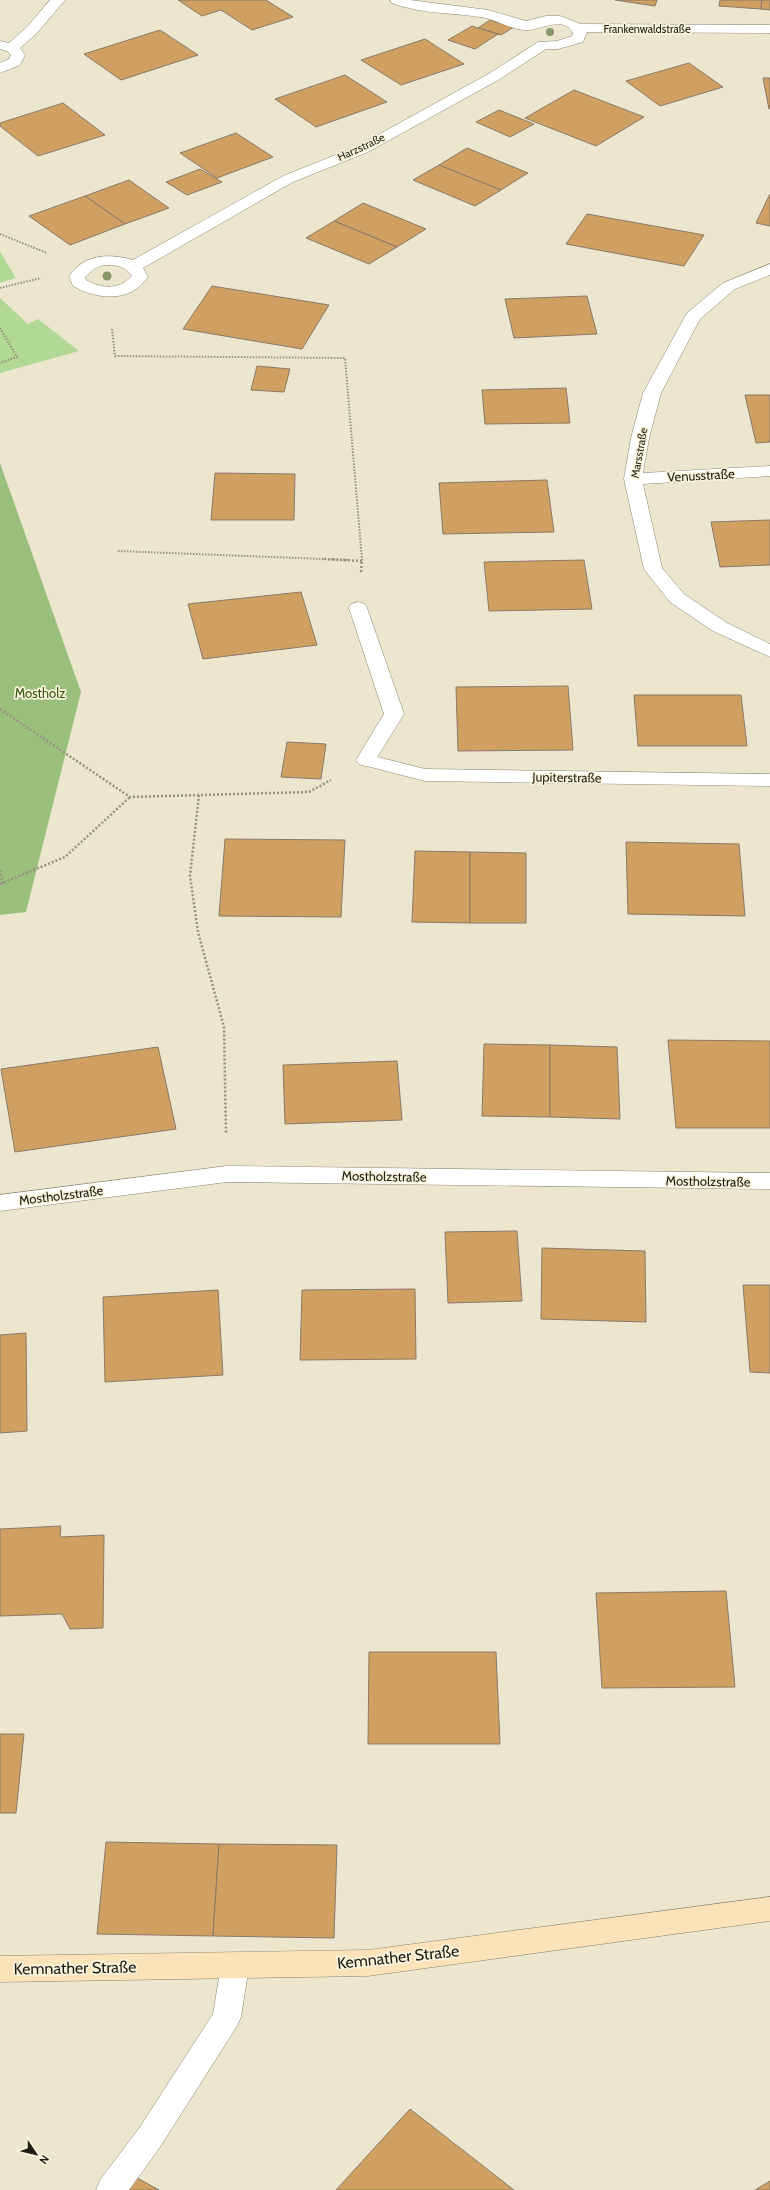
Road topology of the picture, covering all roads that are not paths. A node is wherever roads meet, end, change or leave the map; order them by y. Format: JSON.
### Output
{"nodes":[{"id":1,"x":58,"y":0,"type":"edge"},
{"id":2,"x":397,"y":0,"type":"edge"},
{"id":3,"x":527,"y":26,"type":"junction"},
{"id":4,"x":578,"y":28,"type":"junction"},
{"id":5,"x":770,"y":29,"type":"edge"},
{"id":6,"x":543,"y":45,"type":"junction"},
{"id":7,"x":6,"y":47,"type":"edge"},
{"id":8,"x":0,"y":69,"type":"edge"},
{"id":9,"x":134,"y":266,"type":"junction"},
{"id":10,"x":770,"y":269,"type":"edge"},
{"id":11,"x":770,"y":471,"type":"edge"},
{"id":12,"x":633,"y":478,"type":"junction"},
{"id":13,"x":358,"y":608,"type":"road end"},
{"id":14,"x":770,"y":651,"type":"edge"},
{"id":15,"x":770,"y":780,"type":"edge"},
{"id":16,"x":770,"y":1181,"type":"edge"},
{"id":17,"x":0,"y":1203,"type":"edge"},
{"id":18,"x":770,"y":1909,"type":"edge"},
{"id":19,"x":235,"y":1966,"type":"junction"},
{"id":20,"x":0,"y":1969,"type":"edge"},
{"id":21,"x":111,"y":2190,"type":"edge"}],
"edges":[{"from":1,"to":7,"type":"street"},
{"from":2,"to":3,"type":"street"},
{"from":3,"to":4,"type":"street","name":"Frankenwaldstraße"},
{"from":3,"to":6,"type":"street"},
{"from":4,"to":5,"type":"street","name":"Frankenwaldstraße"},
{"from":4,"to":6,"type":"street","name":"Harzstraße"},
{"from":6,"to":9,"type":"street","name":"Harzstraße"},
{"from":7,"to":8,"type":"street"},
{"from":9,"to":9,"type":"street"},
{"from":10,"to":12,"type":"street","name":"Marsstraße"},
{"from":11,"to":12,"type":"street","name":"Venusstraße"},
{"from":12,"to":14,"type":"street","name":"Marsstraße"},
{"from":13,"to":15,"type":"street","name":"Jupiterstraße"},
{"from":16,"to":17,"type":"street","name":"Mostholzstraße"},
{"from":18,"to":19,"type":"main road","name":"Kemnather Straße"},
{"from":19,"to":20,"type":"main road","name":"Kemnather Straße"},
{"from":19,"to":21,"type":"street"}]}
